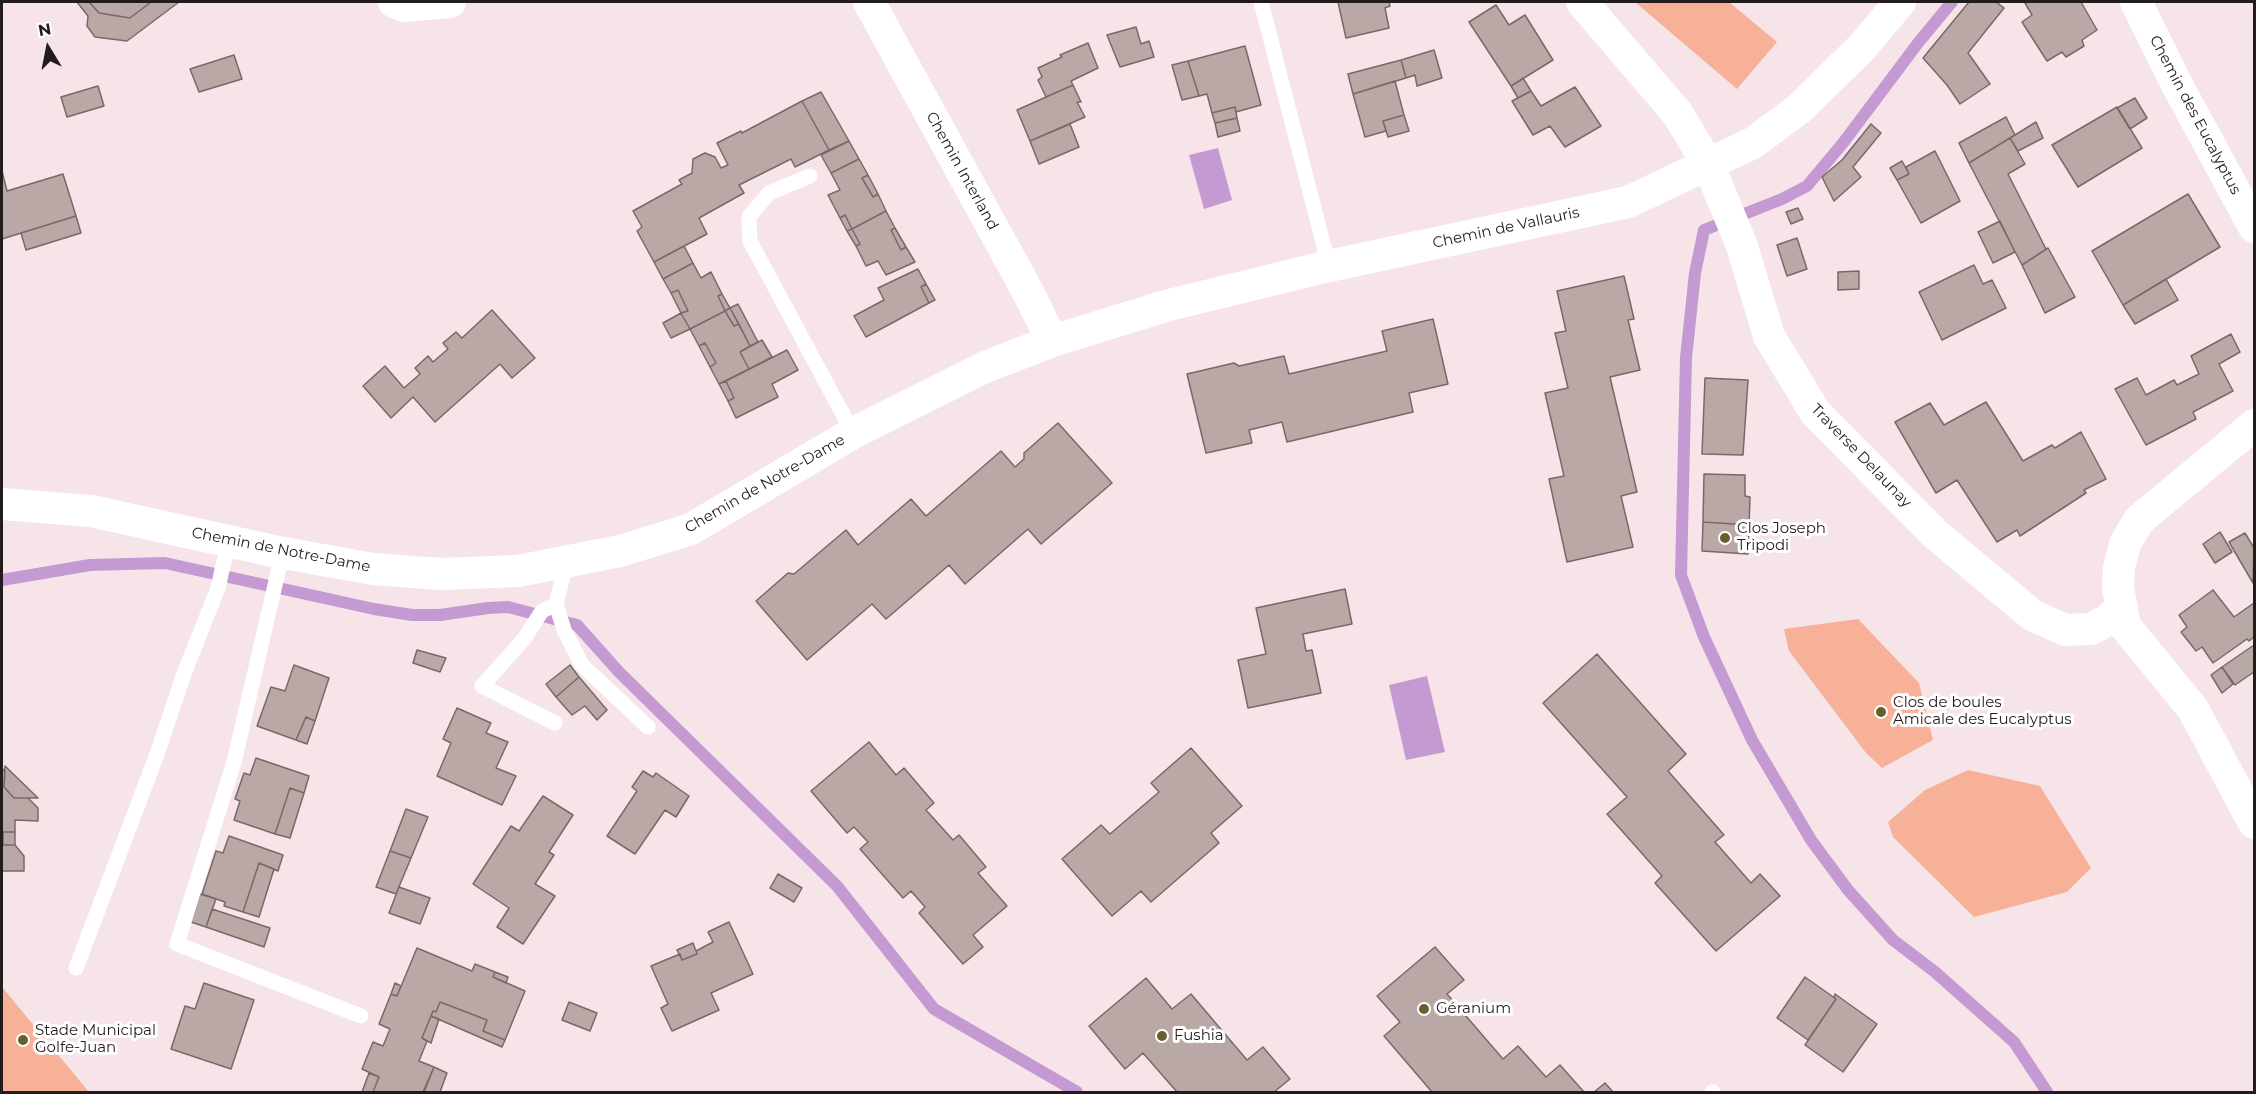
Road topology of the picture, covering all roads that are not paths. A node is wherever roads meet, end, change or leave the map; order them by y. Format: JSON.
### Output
{"nodes":[{"id":1,"x":394,"y":2,"type":"edge"},
{"id":2,"x":450,"y":2,"type":"edge"},
{"id":3,"x":870,"y":2,"type":"edge"},
{"id":4,"x":1261,"y":2,"type":"edge"},
{"id":5,"x":1582,"y":2,"type":"edge"},
{"id":6,"x":1900,"y":2,"type":"edge"},
{"id":7,"x":2136,"y":2,"type":"edge"},
{"id":8,"x":1709,"y":166,"type":"junction"},
{"id":9,"x":810,"y":176,"type":"dead end"},
{"id":10,"x":2254,"y":227,"type":"edge"},
{"id":11,"x":1329,"y":266,"type":"junction"},
{"id":12,"x":1052,"y":341,"type":"junction"},
{"id":13,"x":2254,"y":425,"type":"edge"},
{"id":14,"x":854,"y":433,"type":"junction"},
{"id":15,"x":2,"y":499,"type":"edge"},
{"id":16,"x":228,"y":552,"type":"junction"},
{"id":17,"x":279,"y":560,"type":"junction"},
{"id":18,"x":567,"y":561,"type":"junction"},
{"id":19,"x":549,"y":608,"type":"junction"},
{"id":20,"x":2120,"y":608,"type":"junction"},
{"id":21,"x":555,"y":723,"type":"dead end"},
{"id":22,"x":648,"y":727,"type":"dead end"},
{"id":23,"x":2254,"y":823,"type":"edge"},
{"id":24,"x":76,"y":968,"type":"dead end"},
{"id":25,"x":361,"y":1016,"type":"dead end"}],
"edges":[{"from":1,"to":2,"type":"street"},
{"from":3,"to":12,"type":"street","name":"Chemin Interland"},
{"from":4,"to":11,"type":"lane"},
{"from":5,"to":8,"type":"street","name":"Traverse Delaunay"},
{"from":6,"to":8,"type":"street","name":"Chemin de Vallauris"},
{"from":7,"to":10,"type":"street","name":"Chemin des Eucalyptus"},
{"from":8,"to":11,"type":"street","name":"Chemin de Vallauris"},
{"from":8,"to":20,"type":"street","name":"Traverse Delaunay"},
{"from":9,"to":14,"type":"lane"},
{"from":11,"to":12,"type":"street","name":"Chemin de Vallauris"},
{"from":12,"to":14,"type":"street","name":"Chemin de Notre-Dame"},
{"from":13,"to":20,"type":"street"},
{"from":14,"to":18,"type":"street","name":"Chemin de Notre-Dame"},
{"from":15,"to":16,"type":"street","name":"Chemin de Notre-Dame"},
{"from":16,"to":17,"type":"street","name":"Chemin de Notre-Dame"},
{"from":16,"to":24,"type":"lane"},
{"from":17,"to":18,"type":"street","name":"Chemin de Notre-Dame"},
{"from":17,"to":25,"type":"lane"},
{"from":18,"to":19,"type":"lane"},
{"from":19,"to":21,"type":"lane"},
{"from":19,"to":22,"type":"lane"},
{"from":20,"to":23,"type":"street"}]}
